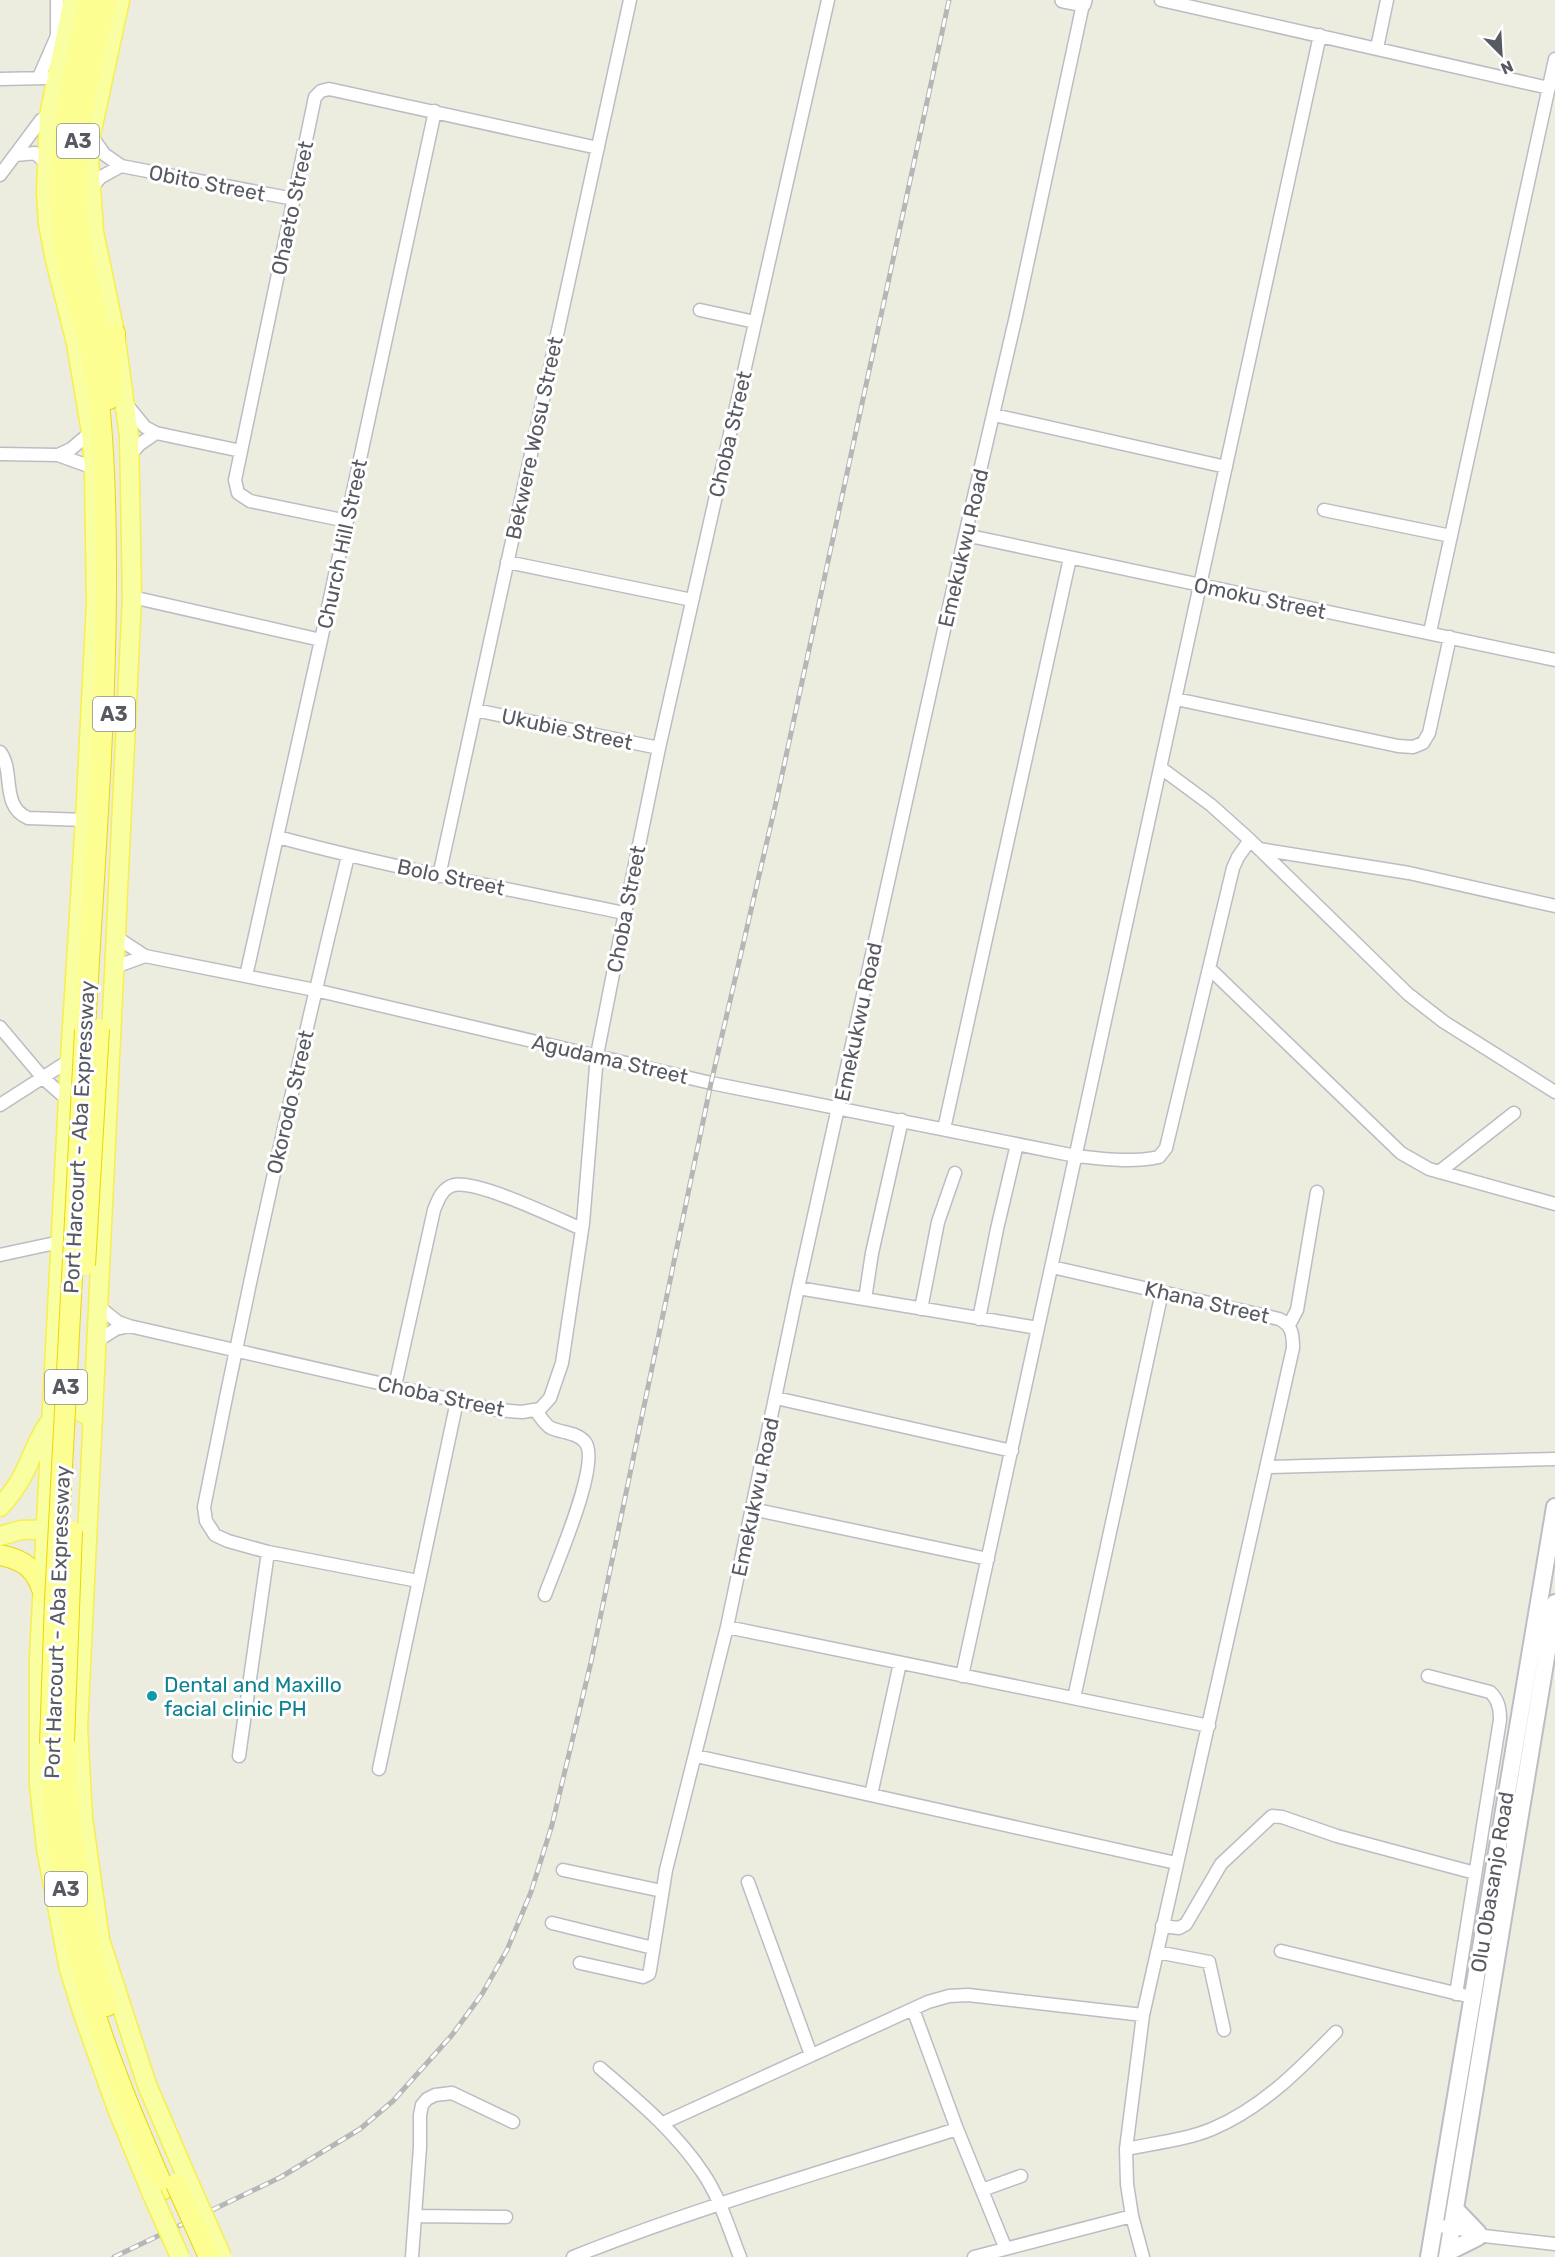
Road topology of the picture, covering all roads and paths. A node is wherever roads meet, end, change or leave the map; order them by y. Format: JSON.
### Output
{"nodes":[{"id":1,"x":57,"y":0,"type":"edge"},
{"id":2,"x":73,"y":0,"type":"edge"},
{"id":3,"x":89,"y":0,"type":"edge"},
{"id":4,"x":106,"y":0,"type":"edge"},
{"id":5,"x":120,"y":0,"type":"edge"},
{"id":6,"x":630,"y":0,"type":"edge"},
{"id":7,"x":828,"y":0,"type":"edge"},
{"id":8,"x":1063,"y":0,"type":"edge"},
{"id":9,"x":1161,"y":0,"type":"edge"},
{"id":10,"x":1387,"y":0,"type":"edge"},
{"id":11,"x":1083,"y":2,"type":"edge"},
{"id":12,"x":1320,"y":35,"type":"junction"},
{"id":13,"x":1377,"y":48,"type":"junction"},
{"id":14,"x":1555,"y":59,"type":"edge"},
{"id":15,"x":48,"y":78,"type":"junction"},
{"id":16,"x":0,"y":79,"type":"edge"},
{"id":17,"x":1549,"y":88,"type":"junction"},
{"id":18,"x":435,"y":111,"type":"junction"},
{"id":19,"x":49,"y":116,"type":"junction"},
{"id":20,"x":91,"y":135,"type":"junction"},
{"id":21,"x":597,"y":148,"type":"junction"},
{"id":22,"x":16,"y":155,"type":"junction"},
{"id":23,"x":46,"y":163,"type":"junction"},
{"id":24,"x":121,"y":166,"type":"junction"},
{"id":25,"x":0,"y":175,"type":"edge"},
{"id":26,"x":90,"y":189,"type":"junction"},
{"id":27,"x":294,"y":199,"type":"junction"},
{"id":28,"x":700,"y":310,"type":"dead end"},
{"id":29,"x":755,"y":322,"type":"junction"},
{"id":30,"x":115,"y":333,"type":"joint"},
{"id":31,"x":76,"y":343,"type":"joint"},
{"id":32,"x":118,"y":401,"type":"junction"},
{"id":33,"x":993,"y":416,"type":"junction"},
{"id":34,"x":97,"y":433,"type":"junction"},
{"id":35,"x":156,"y":433,"type":"junction"},
{"id":36,"x":241,"y":451,"type":"junction"},
{"id":37,"x":0,"y":454,"type":"edge"},
{"id":38,"x":58,"y":455,"type":"junction"},
{"id":39,"x":130,"y":455,"type":"junction"},
{"id":40,"x":1226,"y":467,"type":"junction"},
{"id":41,"x":94,"y":468,"type":"junction"},
{"id":42,"x":1324,"y":510,"type":"dead end"},
{"id":43,"x":347,"y":521,"type":"junction"},
{"id":44,"x":965,"y":535,"type":"junction"},
{"id":45,"x":1451,"y":536,"type":"junction"},
{"id":46,"x":1070,"y":558,"type":"junction"},
{"id":47,"x":507,"y":562,"type":"junction"},
{"id":48,"x":1200,"y":586,"type":"junction"},
{"id":49,"x":132,"y":597,"type":"junction"},
{"id":50,"x":692,"y":600,"type":"junction"},
{"id":51,"x":1430,"y":632,"type":"junction"},
{"id":52,"x":1450,"y":637,"type":"junction"},
{"id":53,"x":321,"y":640,"type":"junction"},
{"id":54,"x":1555,"y":660,"type":"edge"},
{"id":55,"x":1176,"y":699,"type":"junction"},
{"id":56,"x":475,"y":710,"type":"junction"},
{"id":57,"x":659,"y":748,"type":"junction"},
{"id":58,"x":0,"y":752,"type":"edge"},
{"id":59,"x":1161,"y":768,"type":"junction"},
{"id":60,"x":85,"y":820,"type":"junction"},
{"id":61,"x":278,"y":837,"type":"junction"},
{"id":62,"x":1254,"y":844,"type":"junction"},
{"id":63,"x":348,"y":856,"type":"junction"},
{"id":64,"x":439,"y":876,"type":"junction"},
{"id":65,"x":1555,"y":906,"type":"edge"},
{"id":66,"x":625,"y":913,"type":"junction"},
{"id":67,"x":116,"y":937,"type":"junction"},
{"id":68,"x":145,"y":956,"type":"junction"},
{"id":69,"x":114,"y":968,"type":"junction"},
{"id":70,"x":1209,"y":968,"type":"junction"},
{"id":71,"x":246,"y":976,"type":"junction"},
{"id":72,"x":315,"y":990,"type":"junction"},
{"id":73,"x":0,"y":1027,"type":"edge"},
{"id":74,"x":92,"y":1029,"type":"junction"},
{"id":75,"x":597,"y":1055,"type":"junction"},
{"id":76,"x":70,"y":1060,"type":"junction"},
{"id":77,"x":43,"y":1078,"type":"junction"},
{"id":78,"x":1555,"y":1092,"type":"edge"},
{"id":79,"x":68,"y":1100,"type":"junction"},
{"id":80,"x":0,"y":1105,"type":"edge"},
{"id":81,"x":840,"y":1107,"type":"junction"},
{"id":82,"x":1514,"y":1113,"type":"dead end"},
{"id":83,"x":902,"y":1120,"type":"junction"},
{"id":84,"x":944,"y":1129,"type":"junction"},
{"id":85,"x":1017,"y":1144,"type":"junction"},
{"id":86,"x":1076,"y":1156,"type":"junction"},
{"id":87,"x":1439,"y":1172,"type":"junction"},
{"id":88,"x":955,"y":1173,"type":"dead end"},
{"id":89,"x":1317,"y":1192,"type":"dead end"},
{"id":90,"x":1555,"y":1204,"type":"edge"},
{"id":91,"x":582,"y":1229,"type":"junction"},
{"id":92,"x":60,"y":1242,"type":"junction"},
{"id":93,"x":0,"y":1255,"type":"edge"},
{"id":94,"x":1052,"y":1267,"type":"junction"},
{"id":95,"x":798,"y":1288,"type":"junction"},
{"id":96,"x":1162,"y":1292,"type":"junction"},
{"id":97,"x":865,"y":1299,"type":"junction"},
{"id":98,"x":98,"y":1306,"type":"junction"},
{"id":99,"x":921,"y":1309,"type":"junction"},
{"id":100,"x":979,"y":1319,"type":"junction"},
{"id":101,"x":1289,"y":1325,"type":"junction"},
{"id":102,"x":129,"y":1326,"type":"junction"},
{"id":103,"x":1038,"y":1329,"type":"junction"},
{"id":104,"x":97,"y":1341,"type":"junction"},
{"id":105,"x":236,"y":1348,"type":"junction"},
{"id":106,"x":395,"y":1386,"type":"junction"},
{"id":107,"x":776,"y":1398,"type":"junction"},
{"id":108,"x":457,"y":1401,"type":"junction"},
{"id":109,"x":536,"y":1411,"type":"junction"},
{"id":110,"x":52,"y":1420,"type":"junction"},
{"id":111,"x":93,"y":1420,"type":"junction"},
{"id":112,"x":1012,"y":1451,"type":"junction"},
{"id":113,"x":1555,"y":1459,"type":"edge"},
{"id":114,"x":1266,"y":1467,"type":"junction"},
{"id":115,"x":0,"y":1507,"type":"edge"},
{"id":116,"x":1555,"y":1507,"type":"edge"},
{"id":117,"x":752,"y":1509,"type":"junction"},
{"id":118,"x":46,"y":1529,"type":"junction"},
{"id":119,"x":87,"y":1529,"type":"junction"},
{"id":120,"x":0,"y":1536,"type":"edge"},
{"id":121,"x":268,"y":1552,"type":"junction"},
{"id":122,"x":0,"y":1555,"type":"edge"},
{"id":123,"x":988,"y":1559,"type":"junction"},
{"id":124,"x":418,"y":1581,"type":"junction"},
{"id":125,"x":44,"y":1594,"type":"junction"},
{"id":126,"x":545,"y":1595,"type":"dead end"},
{"id":127,"x":1554,"y":1610,"type":"edge"},
{"id":128,"x":727,"y":1627,"type":"junction"},
{"id":129,"x":900,"y":1663,"type":"junction"},
{"id":130,"x":962,"y":1676,"type":"junction"},
{"id":131,"x":1428,"y":1676,"type":"dead end"},
{"id":132,"x":1074,"y":1698,"type":"junction"},
{"id":133,"x":1209,"y":1726,"type":"junction"},
{"id":134,"x":239,"y":1756,"type":"dead end"},
{"id":135,"x":696,"y":1756,"type":"junction"},
{"id":136,"x":379,"y":1769,"type":"dead end"},
{"id":137,"x":871,"y":1795,"type":"junction"},
{"id":138,"x":1176,"y":1863,"type":"junction"},
{"id":139,"x":563,"y":1870,"type":"dead end"},
{"id":140,"x":1475,"y":1873,"type":"junction"},
{"id":141,"x":748,"y":1882,"type":"dead end"},
{"id":142,"x":662,"y":1891,"type":"junction"},
{"id":143,"x":552,"y":1923,"type":"dead end"},
{"id":144,"x":1162,"y":1926,"type":"junction"},
{"id":145,"x":653,"y":1948,"type":"junction"},
{"id":146,"x":1281,"y":1950,"type":"dead end"},
{"id":147,"x":1157,"y":1952,"type":"junction"},
{"id":148,"x":580,"y":1963,"type":"dead end"},
{"id":149,"x":1465,"y":1996,"type":"junction"},
{"id":150,"x":913,"y":2009,"type":"junction"},
{"id":151,"x":1143,"y":2015,"type":"junction"},
{"id":152,"x":1224,"y":2030,"type":"dead end"},
{"id":153,"x":1336,"y":2032,"type":"dead end"},
{"id":154,"x":811,"y":2055,"type":"junction"},
{"id":155,"x":600,"y":2068,"type":"dead end"},
{"id":156,"x":513,"y":2122,"type":"dead end"},
{"id":157,"x":663,"y":2123,"type":"junction"},
{"id":158,"x":957,"y":2129,"type":"junction"},
{"id":159,"x":1126,"y":2149,"type":"junction"},
{"id":160,"x":1021,"y":2176,"type":"dead end"},
{"id":161,"x":170,"y":2186,"type":"junction"},
{"id":162,"x":982,"y":2190,"type":"junction"},
{"id":163,"x":720,"y":2204,"type":"junction"},
{"id":164,"x":1455,"y":2209,"type":"junction"},
{"id":165,"x":415,"y":2216,"type":"junction"},
{"id":166,"x":1132,"y":2216,"type":"junction"},
{"id":167,"x":506,"y":2217,"type":"dead end"},
{"id":168,"x":1433,"y":2228,"type":"junction"},
{"id":169,"x":1452,"y":2231,"type":"junction"},
{"id":170,"x":1480,"y":2235,"type":"junction"},
{"id":171,"x":1555,"y":2244,"type":"edge"},
{"id":172,"x":1005,"y":2247,"type":"junction"},
{"id":173,"x":1448,"y":2254,"type":"edge"},
{"id":174,"x":180,"y":2257,"type":"edge"},
{"id":175,"x":194,"y":2257,"type":"edge"},
{"id":176,"x":209,"y":2257,"type":"edge"},
{"id":177,"x":222,"y":2257,"type":"edge"},
{"id":178,"x":412,"y":2257,"type":"edge"},
{"id":179,"x":573,"y":2257,"type":"edge"},
{"id":180,"x":740,"y":2257,"type":"edge"},
{"id":181,"x":974,"y":2257,"type":"edge"},
{"id":182,"x":1143,"y":2257,"type":"edge"},
{"id":183,"x":1429,"y":2257,"type":"edge"}],
"edges":[{"from":1,"to":15,"type":"street"},
{"from":2,"to":15,"type":"main road"},
{"from":3,"to":34,"type":"highway","name":"Port Harcourt - Aba Expressway","number":"A3"},
{"from":4,"to":32,"type":"highway","name":"Port Harcourt - Aba Expressway","number":"A3"},
{"from":5,"to":20,"type":"main road"},
{"from":6,"to":21,"type":"street","name":"Bekwere Wosu Street"},
{"from":7,"to":29,"type":"street","name":"Choba Street"},
{"from":8,"to":11,"type":"street"},
{"from":9,"to":12,"type":"street"},
{"from":10,"to":13,"type":"street"},
{"from":11,"to":33,"type":"street","name":"Emekukwu Road"},
{"from":12,"to":13,"type":"street"},
{"from":12,"to":40,"type":"street"},
{"from":13,"to":17,"type":"street"},
{"from":14,"to":17,"type":"street"},
{"from":15,"to":16,"type":"street"},
{"from":15,"to":19,"type":"main road"},
{"from":17,"to":45,"type":"street"},
{"from":18,"to":21,"type":"street","name":"Ohaeto Street"},
{"from":18,"to":27,"type":"street","name":"Ohaeto Street"},
{"from":18,"to":43,"type":"street","name":"Church Hill Street"},
{"from":19,"to":22,"type":"street"},
{"from":19,"to":23,"type":"main road"},
{"from":20,"to":24,"type":"street"},
{"from":20,"to":26,"type":"main road"},
{"from":21,"to":47,"type":"street","name":"Bekwere Wosu Street"},
{"from":22,"to":23,"type":"street"},
{"from":22,"to":25,"type":"street"},
{"from":23,"to":31,"type":"main road"},
{"from":24,"to":26,"type":"street"},
{"from":24,"to":27,"type":"street","name":"Obito Street"},
{"from":26,"to":30,"type":"main road"},
{"from":27,"to":36,"type":"street","name":"Ohaeto Street"},
{"from":28,"to":29,"type":"street"},
{"from":29,"to":50,"type":"street","name":"Choba Street"},
{"from":30,"to":32,"type":"highway"},
{"from":31,"to":34,"type":"highway"},
{"from":32,"to":35,"type":"street"},
{"from":32,"to":39,"type":"main road"},
{"from":32,"to":74,"type":"highway","name":"Port Harcourt - Aba Expressway","number":"A3"},
{"from":33,"to":40,"type":"street"},
{"from":33,"to":44,"type":"street","name":"Emekukwu Road"},
{"from":34,"to":38,"type":"street"},
{"from":34,"to":41,"type":"main road"},
{"from":34,"to":74,"type":"highway","name":"Port Harcourt - Aba Expressway","number":"A3"},
{"from":35,"to":36,"type":"street"},
{"from":35,"to":39,"type":"street"},
{"from":36,"to":43,"type":"street","name":"Ohaeto Street"},
{"from":37,"to":38,"type":"street"},
{"from":38,"to":41,"type":"street"},
{"from":39,"to":49,"type":"main road"},
{"from":40,"to":48,"type":"street"},
{"from":41,"to":60,"type":"main road"},
{"from":42,"to":45,"type":"street"},
{"from":43,"to":53,"type":"street","name":"Church Hill Street"},
{"from":44,"to":46,"type":"street","name":"Omoku Street"},
{"from":44,"to":81,"type":"street","name":"Emekukwu Road"},
{"from":45,"to":51,"type":"street"},
{"from":46,"to":48,"type":"street","name":"Omoku Street"},
{"from":46,"to":84,"type":"street"},
{"from":47,"to":50,"type":"street"},
{"from":47,"to":56,"type":"street","name":"Bekwere Wosu Street"},
{"from":48,"to":51,"type":"street","name":"Omoku Street"},
{"from":48,"to":55,"type":"street"},
{"from":49,"to":53,"type":"street"},
{"from":49,"to":67,"type":"main road"},
{"from":50,"to":57,"type":"street","name":"Choba Street"},
{"from":51,"to":52,"type":"street","name":"Omoku Street"},
{"from":52,"to":54,"type":"street","name":"Omoku Street"},
{"from":52,"to":55,"type":"street"},
{"from":53,"to":61,"type":"street","name":"Church Hill Street"},
{"from":55,"to":59,"type":"street"},
{"from":56,"to":57,"type":"street","name":"Ukubie Street"},
{"from":56,"to":64,"type":"street","name":"Bekwere Wosu Street"},
{"from":57,"to":66,"type":"street","name":"Choba Street"},
{"from":58,"to":60,"type":"street"},
{"from":59,"to":62,"type":"street"},
{"from":59,"to":86,"type":"street"},
{"from":60,"to":76,"type":"main road"},
{"from":61,"to":63,"type":"street","name":"Bolo Street"},
{"from":61,"to":71,"type":"street","name":"Church Hill Street"},
{"from":62,"to":65,"type":"street"},
{"from":62,"to":70,"type":"street"},
{"from":62,"to":78,"type":"street"},
{"from":63,"to":64,"type":"street","name":"Bolo Street"},
{"from":63,"to":72,"type":"street","name":"Okorodo Street"},
{"from":64,"to":66,"type":"street","name":"Bolo Street"},
{"from":66,"to":75,"type":"street","name":"Choba Street"},
{"from":67,"to":68,"type":"street"},
{"from":67,"to":69,"type":"main road"},
{"from":68,"to":69,"type":"street"},
{"from":68,"to":71,"type":"street","name":"Agudama Street"},
{"from":69,"to":98,"type":"main road"},
{"from":70,"to":86,"type":"street","name":"Agudama Street"},
{"from":70,"to":87,"type":"street"},
{"from":71,"to":72,"type":"street","name":"Agudama Street"},
{"from":72,"to":75,"type":"street","name":"Agudama Street"},
{"from":72,"to":105,"type":"street","name":"Okorodo Street"},
{"from":73,"to":77,"type":"street"},
{"from":74,"to":161,"type":"highway","name":"Port Harcourt - Aba Expressway","number":"A3","bridge":true},
{"from":75,"to":81,"type":"street","name":"Agudama Street"},
{"from":75,"to":91,"type":"street","name":"Choba Street"},
{"from":76,"to":77,"type":"street"},
{"from":76,"to":79,"type":"main road"},
{"from":77,"to":79,"type":"street"},
{"from":77,"to":80,"type":"street"},
{"from":79,"to":92,"type":"main road"},
{"from":81,"to":83,"type":"street","name":"Agudama Street"},
{"from":81,"to":95,"type":"street","name":"Emekukwu Road"},
{"from":82,"to":87,"type":"street"},
{"from":83,"to":84,"type":"street","name":"Agudama Street"},
{"from":83,"to":97,"type":"street"},
{"from":84,"to":85,"type":"street","name":"Agudama Street"},
{"from":85,"to":86,"type":"street","name":"Agudama Street"},
{"from":85,"to":100,"type":"street"},
{"from":86,"to":94,"type":"street"},
{"from":87,"to":90,"type":"street"},
{"from":88,"to":99,"type":"street"},
{"from":89,"to":101,"type":"street"},
{"from":91,"to":106,"type":"street"},
{"from":91,"to":109,"type":"street","name":"Choba Street"},
{"from":92,"to":93,"type":"street"},
{"from":92,"to":110,"type":"main road"},
{"from":94,"to":96,"type":"street","name":"Khana Street"},
{"from":94,"to":103,"type":"street"},
{"from":95,"to":97,"type":"street"},
{"from":95,"to":107,"type":"street","name":"Emekukwu Road"},
{"from":96,"to":101,"type":"street","name":"Khana Street"},
{"from":96,"to":132,"type":"street"},
{"from":97,"to":99,"type":"street"},
{"from":98,"to":102,"type":"street","name":"Choba Street"},
{"from":98,"to":104,"type":"main road"},
{"from":99,"to":100,"type":"street"},
{"from":100,"to":103,"type":"street"},
{"from":101,"to":114,"type":"street","name":"Khana Street"},
{"from":102,"to":104,"type":"street"},
{"from":102,"to":105,"type":"street","name":"Choba Street"},
{"from":103,"to":112,"type":"street"},
{"from":104,"to":111,"type":"main road"},
{"from":105,"to":106,"type":"street","name":"Choba Street"},
{"from":105,"to":121,"type":"street","name":"Okorodo Street"},
{"from":106,"to":108,"type":"street","name":"Choba Street"},
{"from":107,"to":112,"type":"street"},
{"from":107,"to":117,"type":"street","name":"Emekukwu Road"},
{"from":108,"to":109,"type":"street","name":"Choba Street"},
{"from":108,"to":124,"type":"street"},
{"from":109,"to":126,"type":"street"},
{"from":110,"to":111,"type":"main road"},
{"from":110,"to":115,"type":"main road"},
{"from":110,"to":118,"type":"main road"},
{"from":111,"to":119,"type":"main road"},
{"from":112,"to":123,"type":"street"},
{"from":113,"to":114,"type":"street"},
{"from":114,"to":133,"type":"street","name":"Khana Street"},
{"from":116,"to":149,"type":"main road","name":"Olu Obasanjo Road"},
{"from":117,"to":123,"type":"street"},
{"from":117,"to":128,"type":"street","name":"Emekukwu Road"},
{"from":118,"to":119,"type":"main road"},
{"from":118,"to":120,"type":"main road"},
{"from":118,"to":125,"type":"main road"},
{"from":119,"to":161,"type":"main road"},
{"from":121,"to":124,"type":"street","name":"Okorodo Street"},
{"from":121,"to":134,"type":"street"},
{"from":122,"to":125,"type":"highway"},
{"from":123,"to":130,"type":"street"},
{"from":124,"to":136,"type":"street"},
{"from":125,"to":161,"type":"main road"},
{"from":127,"to":164,"type":"main road","name":"Olu Obasanjo Road"},
{"from":128,"to":129,"type":"street"},
{"from":128,"to":135,"type":"street","name":"Emekukwu Road"},
{"from":129,"to":130,"type":"street"},
{"from":129,"to":137,"type":"street"},
{"from":130,"to":132,"type":"street"},
{"from":131,"to":140,"type":"street"},
{"from":132,"to":133,"type":"street"},
{"from":133,"to":138,"type":"street","name":"Khana Street"},
{"from":135,"to":137,"type":"street"},
{"from":135,"to":142,"type":"street","name":"Emekukwu Road"},
{"from":137,"to":138,"type":"street"},
{"from":138,"to":144,"type":"street","name":"Khana Street"},
{"from":139,"to":142,"type":"street"},
{"from":140,"to":144,"type":"street"},
{"from":140,"to":149,"type":"street"},
{"from":141,"to":154,"type":"street"},
{"from":142,"to":145,"type":"street","name":"Emekukwu Road"},
{"from":143,"to":145,"type":"street"},
{"from":144,"to":147,"type":"street","name":"Khana Street"},
{"from":145,"to":148,"type":"street","name":"Emekukwu Road"},
{"from":146,"to":149,"type":"street"},
{"from":147,"to":151,"type":"street","name":"Khana Street"},
{"from":147,"to":152,"type":"street"},
{"from":149,"to":168,"type":"main road","name":"Olu Obasanjo Road"},
{"from":150,"to":151,"type":"street"},
{"from":150,"to":154,"type":"street"},
{"from":150,"to":158,"type":"street"},
{"from":151,"to":159,"type":"street","name":"Khana Street"},
{"from":153,"to":159,"type":"street"},
{"from":154,"to":157,"type":"street"},
{"from":155,"to":157,"type":"street"},
{"from":156,"to":165,"type":"street"},
{"from":157,"to":163,"type":"street"},
{"from":158,"to":162,"type":"street"},
{"from":158,"to":163,"type":"street"},
{"from":159,"to":166,"type":"street","name":"Khana Street"},
{"from":160,"to":162,"type":"street"},
{"from":161,"to":174,"type":"main road","bridge":true},
{"from":161,"to":175,"type":"highway","name":"Port Harcourt - Aba Expressway","number":"A3"},
{"from":161,"to":176,"type":"highway","name":"Port Harcourt - Aba Expressway","number":"A3","bridge":true},
{"from":161,"to":177,"type":"main road","bridge":true},
{"from":162,"to":172,"type":"street"},
{"from":163,"to":179,"type":"street"},
{"from":163,"to":180,"type":"street"},
{"from":164,"to":169,"type":"main road","name":"Olu Obasanjo Road"},
{"from":164,"to":170,"type":"main road"},
{"from":165,"to":167,"type":"street"},
{"from":165,"to":178,"type":"street"},
{"from":166,"to":172,"type":"street"},
{"from":166,"to":182,"type":"street","name":"Khana Street"},
{"from":168,"to":169,"type":"street"},
{"from":168,"to":183,"type":"main road","name":"Olu Obasanjo Road"},
{"from":169,"to":170,"type":"street"},
{"from":169,"to":173,"type":"main road","name":"Olu Obasanjo Road"},
{"from":170,"to":171,"type":"street"},
{"from":170,"to":173,"type":"main road"},
{"from":172,"to":181,"type":"street"}]}
